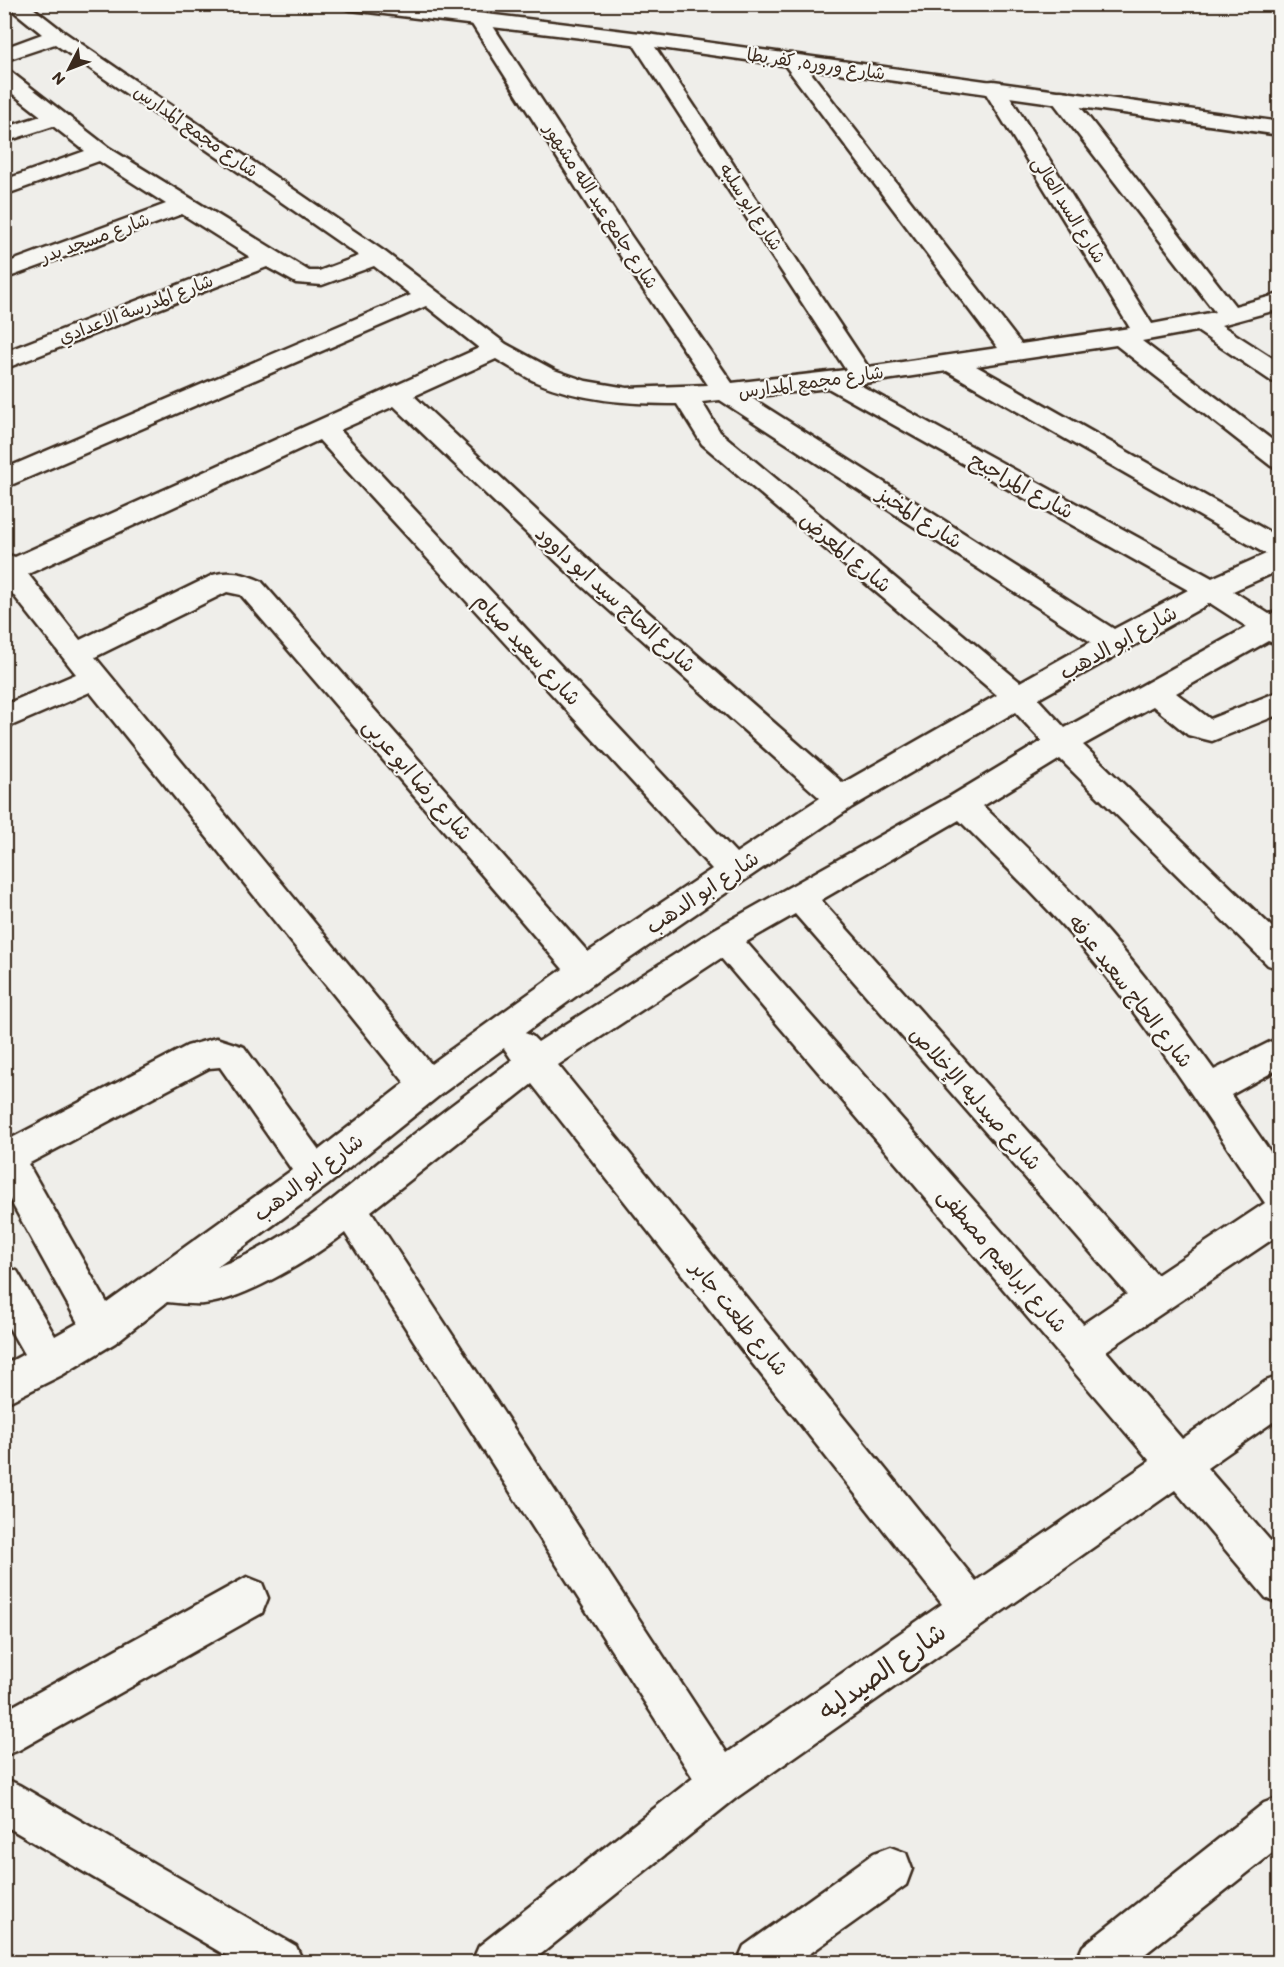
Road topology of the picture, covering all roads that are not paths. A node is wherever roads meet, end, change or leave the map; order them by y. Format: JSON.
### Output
{"nodes":[{"id":1,"x":14,"y":4,"type":"edge"},
{"id":2,"x":351,"y":4,"type":"edge"},
{"id":3,"x":4,"y":7,"type":"edge"},
{"id":4,"x":478,"y":18,"type":"junction"},
{"id":5,"x":57,"y":36,"type":"junction"},
{"id":6,"x":640,"y":39,"type":"junction"},
{"id":7,"x":4,"y":55,"type":"edge"},
{"id":8,"x":791,"y":60,"type":"junction"},
{"id":9,"x":4,"y":76,"type":"edge"},
{"id":10,"x":993,"y":87,"type":"junction"},
{"id":11,"x":1061,"y":97,"type":"junction"},
{"id":12,"x":55,"y":118,"type":"junction"},
{"id":13,"x":1280,"y":129,"type":"edge"},
{"id":14,"x":4,"y":136,"type":"edge"},
{"id":15,"x":101,"y":153,"type":"junction"},
{"id":16,"x":4,"y":188,"type":"edge"},
{"id":17,"x":185,"y":205,"type":"junction"},
{"id":18,"x":377,"y":257,"type":"junction"},
{"id":19,"x":268,"y":258,"type":"junction"},
{"id":20,"x":4,"y":272,"type":"edge"},
{"id":21,"x":428,"y":296,"type":"junction"},
{"id":22,"x":1280,"y":301,"type":"edge"},
{"id":23,"x":1229,"y":314,"type":"junction"},
{"id":24,"x":1201,"y":323,"type":"junction"},
{"id":25,"x":1133,"y":335,"type":"junction"},
{"id":26,"x":497,"y":349,"type":"junction"},
{"id":27,"x":1015,"y":352,"type":"junction"},
{"id":28,"x":4,"y":361,"type":"edge"},
{"id":29,"x":950,"y":362,"type":"junction"},
{"id":30,"x":1280,"y":375,"type":"edge"},
{"id":31,"x":862,"y":376,"type":"junction"},
{"id":32,"x":832,"y":380,"type":"junction"},
{"id":33,"x":396,"y":393,"type":"junction"},
{"id":34,"x":726,"y":393,"type":"junction"},
{"id":35,"x":685,"y":396,"type":"junction"},
{"id":36,"x":322,"y":427,"type":"junction"},
{"id":37,"x":1280,"y":460,"type":"edge"},
{"id":38,"x":4,"y":478,"type":"edge"},
{"id":39,"x":1280,"y":550,"type":"edge"},
{"id":40,"x":1280,"y":559,"type":"edge"},
{"id":41,"x":8,"y":567,"type":"edge"},
{"id":42,"x":1211,"y":590,"type":"junction"},
{"id":43,"x":1276,"y":627,"type":"edge"},
{"id":44,"x":1113,"y":642,"type":"junction"},
{"id":45,"x":76,"y":654,"type":"junction"},
{"id":46,"x":95,"y":678,"type":"junction"},
{"id":47,"x":1155,"y":692,"type":"junction"},
{"id":48,"x":1019,"y":698,"type":"junction"},
{"id":49,"x":1280,"y":702,"type":"edge"},
{"id":50,"x":4,"y":718,"type":"edge"},
{"id":51,"x":1062,"y":743,"type":"junction"},
{"id":52,"x":841,"y":800,"type":"junction"},
{"id":53,"x":962,"y":804,"type":"junction"},
{"id":54,"x":733,"y":871,"type":"junction"},
{"id":55,"x":798,"y":896,"type":"junction"},
{"id":56,"x":724,"y":939,"type":"junction"},
{"id":57,"x":1280,"y":956,"type":"edge"},
{"id":58,"x":585,"y":971,"type":"junction"},
{"id":59,"x":504,"y":1030,"type":"junction"},
{"id":60,"x":1280,"y":1051,"type":"edge"},
{"id":61,"x":535,"y":1062,"type":"junction"},
{"id":62,"x":428,"y":1085,"type":"junction"},
{"id":63,"x":1208,"y":1090,"type":"junction"},
{"id":64,"x":6,"y":1156,"type":"edge"},
{"id":65,"x":315,"y":1174,"type":"junction"},
{"id":66,"x":1280,"y":1196,"type":"edge"},
{"id":67,"x":349,"y":1208,"type":"junction"},
{"id":68,"x":1280,"y":1213,"type":"edge"},
{"id":69,"x":4,"y":1283,"type":"edge"},
{"id":70,"x":161,"y":1285,"type":"junction"},
{"id":71,"x":1155,"y":1299,"type":"junction"},
{"id":72,"x":102,"y":1330,"type":"junction"},
{"id":73,"x":1079,"y":1348,"type":"junction"},
{"id":74,"x":49,"y":1362,"type":"junction"},
{"id":75,"x":4,"y":1386,"type":"edge"},
{"id":76,"x":1280,"y":1394,"type":"edge"},
{"id":77,"x":1178,"y":1464,"type":"junction"},
{"id":78,"x":1280,"y":1584,"type":"edge"},
{"id":79,"x":247,"y":1598,"type":"dead end"},
{"id":80,"x":972,"y":1609,"type":"junction"},
{"id":81,"x":4,"y":1735,"type":"edge"},
{"id":82,"x":721,"y":1782,"type":"junction"},
{"id":83,"x":4,"y":1800,"type":"edge"},
{"id":84,"x":1280,"y":1819,"type":"edge"},
{"id":85,"x":890,"y":1869,"type":"dead end"},
{"id":86,"x":280,"y":1962,"type":"edge"},
{"id":87,"x":495,"y":1962,"type":"edge"},
{"id":88,"x":760,"y":1962,"type":"edge"},
{"id":89,"x":1099,"y":1962,"type":"edge"}],
"edges":[{"from":1,"to":3,"type":"street"},
{"from":1,"to":5,"type":"street","name":"شارع مجمع المدارس"},
{"from":2,"to":4,"type":"street","name":"شارع وروره, كفر بطا"},
{"from":4,"to":6,"type":"street","name":"شارع وروره, كفر بطا"},
{"from":4,"to":34,"type":"street","name":"شارع جامع عبد الله مشهور"},
{"from":5,"to":7,"type":"street"},
{"from":5,"to":18,"type":"street","name":"شارع مجمع المدارس"},
{"from":6,"to":8,"type":"street","name":"شارع وروره, كفر بطا"},
{"from":6,"to":31,"type":"street","name":"شارع ابو سلبه"},
{"from":8,"to":10,"type":"street","name":"شارع وروره, كفر بطا"},
{"from":8,"to":27,"type":"street"},
{"from":9,"to":12,"type":"street"},
{"from":10,"to":11,"type":"street","name":"شارع وروره, كفر بطا"},
{"from":10,"to":25,"type":"street","name":"شارع السد العالى"},
{"from":11,"to":13,"type":"street","name":"شارع وروره, كفر بطا"},
{"from":11,"to":23,"type":"street"},
{"from":12,"to":14,"type":"street"},
{"from":12,"to":15,"type":"street"},
{"from":15,"to":16,"type":"street"},
{"from":15,"to":17,"type":"street"},
{"from":17,"to":19,"type":"street"},
{"from":17,"to":20,"type":"street","name":"شارع مسجد بدر"},
{"from":18,"to":19,"type":"street"},
{"from":18,"to":21,"type":"street","name":"شارع مجمع المدارس"},
{"from":19,"to":28,"type":"street","name":"شارع المدرسة الاعدادي"},
{"from":21,"to":26,"type":"street","name":"شارع مجمع المدارس"},
{"from":21,"to":38,"type":"street"},
{"from":22,"to":23,"type":"street","name":"شارع مجمع المدارس"},
{"from":23,"to":24,"type":"street","name":"شارع مجمع المدارس"},
{"from":24,"to":25,"type":"street","name":"شارع مجمع المدارس"},
{"from":24,"to":30,"type":"street"},
{"from":25,"to":27,"type":"street","name":"شارع مجمع المدارس"},
{"from":25,"to":37,"type":"street"},
{"from":26,"to":33,"type":"street"},
{"from":26,"to":35,"type":"street","name":"شارع مجمع المدارس"},
{"from":27,"to":29,"type":"street","name":"شارع مجمع المدارس"},
{"from":29,"to":31,"type":"street","name":"شارع مجمع المدارس"},
{"from":29,"to":39,"type":"street"},
{"from":31,"to":32,"type":"street","name":"شارع مجمع المدارس"},
{"from":32,"to":34,"type":"street","name":"شارع مجمع المدارس"},
{"from":32,"to":42,"type":"street","name":"شارع المراجيح"},
{"from":33,"to":36,"type":"street"},
{"from":33,"to":52,"type":"street","name":"شارع الحاج سيد ابو داوود"},
{"from":34,"to":35,"type":"street","name":"شارع مجمع المدارس"},
{"from":34,"to":44,"type":"street","name":"شارع المخبز"},
{"from":35,"to":48,"type":"street","name":"شارع المعرض"},
{"from":36,"to":41,"type":"street"},
{"from":36,"to":54,"type":"street","name":"شارع سعيد صيام"},
{"from":40,"to":42,"type":"street","name":"شارع ابو الدهب"},
{"from":41,"to":45,"type":"street"},
{"from":42,"to":43,"type":"street","name":"شارع المراجيح"},
{"from":42,"to":44,"type":"street","name":"شارع ابو الدهب"},
{"from":43,"to":47,"type":"street"},
{"from":44,"to":48,"type":"street","name":"شارع ابو الدهب"},
{"from":45,"to":46,"type":"street"},
{"from":45,"to":58,"type":"street","name":"شارع رضا ابو عربى"},
{"from":46,"to":50,"type":"street"},
{"from":46,"to":62,"type":"street"},
{"from":47,"to":49,"type":"street"},
{"from":47,"to":51,"type":"street"},
{"from":48,"to":51,"type":"street","name":"شارع المعرض"},
{"from":48,"to":52,"type":"street","name":"شارع ابو الدهب"},
{"from":51,"to":53,"type":"street"},
{"from":51,"to":57,"type":"street","name":"شارع المعرض"},
{"from":52,"to":54,"type":"street","name":"شارع ابو الدهب"},
{"from":53,"to":55,"type":"street"},
{"from":53,"to":63,"type":"street","name":"شارع الحاج سعيد عرفه"},
{"from":54,"to":58,"type":"street","name":"شارع ابو الدهب"},
{"from":55,"to":56,"type":"street"},
{"from":55,"to":71,"type":"street","name":"شارع صيدليه الإخلاص"},
{"from":56,"to":61,"type":"street"},
{"from":56,"to":73,"type":"street","name":"شارع ابراهيم مصطفى"},
{"from":58,"to":59,"type":"street","name":"شارع ابو الدهب"},
{"from":59,"to":61,"type":"street","name":"شارع طلعت جابر"},
{"from":59,"to":62,"type":"street","name":"شارع ابو الدهب"},
{"from":60,"to":63,"type":"street"},
{"from":61,"to":67,"type":"street"},
{"from":61,"to":80,"type":"street","name":"شارع طلعت جابر"},
{"from":62,"to":65,"type":"street","name":"شارع ابو الدهب"},
{"from":63,"to":66,"type":"street","name":"شارع الحاج سعيد عرفه"},
{"from":64,"to":65,"type":"street"},
{"from":64,"to":72,"type":"street"},
{"from":65,"to":70,"type":"street","name":"شارع ابو الدهب"},
{"from":67,"to":70,"type":"street"},
{"from":67,"to":82,"type":"street"},
{"from":68,"to":71,"type":"street"},
{"from":69,"to":74,"type":"street"},
{"from":70,"to":72,"type":"street","name":"شارع ابو الدهب"},
{"from":71,"to":73,"type":"street"},
{"from":72,"to":74,"type":"street","name":"شارع ابو الدهب"},
{"from":73,"to":77,"type":"street","name":"شارع ابراهيم مصطفى"},
{"from":74,"to":75,"type":"street","name":"شارع ابو الدهب"},
{"from":76,"to":77,"type":"street","name":"شارع الصيدليه"},
{"from":77,"to":78,"type":"street","name":"شارع ابراهيم مصطفى"},
{"from":77,"to":80,"type":"street","name":"شارع الصيدليه"},
{"from":79,"to":81,"type":"street"},
{"from":80,"to":82,"type":"street","name":"شارع الصيدليه"},
{"from":82,"to":87,"type":"street","name":"شارع الصيدليه"},
{"from":83,"to":86,"type":"street"},
{"from":84,"to":89,"type":"street"},
{"from":85,"to":88,"type":"street"}]}
